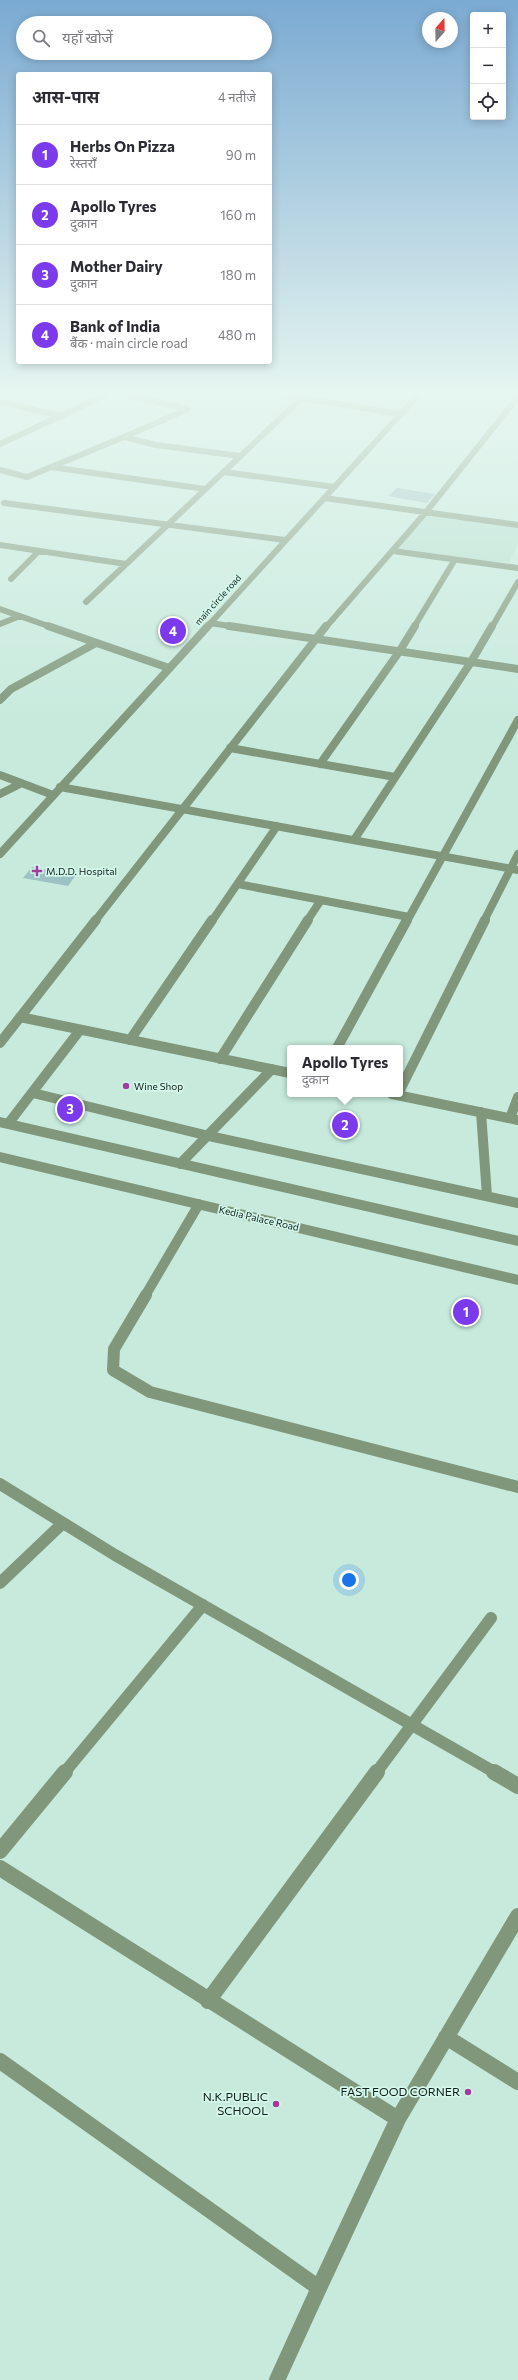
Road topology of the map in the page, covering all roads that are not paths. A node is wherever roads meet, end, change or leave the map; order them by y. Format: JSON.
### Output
{"nodes":[{"id":1,"x":27,"y":506,"type":"edge"},
{"id":2,"x":187,"y":506,"type":"edge"},
{"id":3,"x":317,"y":506,"type":"edge"},
{"id":4,"x":383,"y":506,"type":"edge"},
{"id":5,"x":431,"y":506,"type":"edge"},
{"id":6,"x":426,"y":512,"type":"junction"},
{"id":7,"x":168,"y":525,"type":"junction"},
{"id":8,"x":518,"y":525,"type":"edge"},
{"id":9,"x":285,"y":540,"type":"junction"},
{"id":10,"x":0,"y":545,"type":"edge"},
{"id":11,"x":39,"y":551,"type":"junction"},
{"id":12,"x":393,"y":551,"type":"junction"},
{"id":13,"x":454,"y":561,"type":"junction"},
{"id":14,"x":126,"y":564,"type":"junction"},
{"id":15,"x":518,"y":568,"type":"edge"},
{"id":16,"x":11,"y":579,"type":"dead end"},
{"id":17,"x":518,"y":582,"type":"edge"},
{"id":18,"x":86,"y":602,"type":"dead end"},
{"id":19,"x":0,"y":609,"type":"edge"},
{"id":20,"x":20,"y":616,"type":"junction"},
{"id":21,"x":210,"y":623,"type":"junction"},
{"id":22,"x":0,"y":624,"type":"edge"},
{"id":23,"x":315,"y":639,"type":"junction"},
{"id":24,"x":96,"y":643,"type":"junction"},
{"id":25,"x":398,"y":652,"type":"junction"},
{"id":26,"x":471,"y":662,"type":"junction"},
{"id":27,"x":169,"y":668,"type":"junction"},
{"id":28,"x":518,"y":669,"type":"edge"},
{"id":29,"x":0,"y":700,"type":"edge"},
{"id":30,"x":518,"y":720,"type":"edge"},
{"id":31,"x":230,"y":748,"type":"junction"},
{"id":32,"x":320,"y":764,"type":"junction"},
{"id":33,"x":0,"y":776,"type":"edge"},
{"id":34,"x":395,"y":777,"type":"junction"},
{"id":35,"x":20,"y":784,"type":"junction"},
{"id":36,"x":60,"y":787,"type":"junction"},
{"id":37,"x":0,"y":794,"type":"edge"},
{"id":38,"x":53,"y":795,"type":"junction"},
{"id":39,"x":183,"y":809,"type":"junction"},
{"id":40,"x":277,"y":826,"type":"junction"},
{"id":41,"x":354,"y":840,"type":"junction"},
{"id":42,"x":0,"y":854,"type":"edge"},
{"id":43,"x":518,"y":854,"type":"edge"},
{"id":44,"x":442,"y":856,"type":"junction"},
{"id":45,"x":514,"y":869,"type":"edge"},
{"id":46,"x":238,"y":884,"type":"junction"},
{"id":47,"x":321,"y":900,"type":"junction"},
{"id":48,"x":409,"y":917,"type":"junction"},
{"id":49,"x":20,"y":1018,"type":"junction"},
{"id":50,"x":80,"y":1030,"type":"junction"},
{"id":51,"x":130,"y":1040,"type":"junction"},
{"id":52,"x":0,"y":1043,"type":"edge"},
{"id":53,"x":339,"y":1045,"type":"edge"},
{"id":54,"x":220,"y":1059,"type":"junction"},
{"id":55,"x":272,"y":1069,"type":"junction"},
{"id":56,"x":287,"y":1072,"type":"edge"},
{"id":57,"x":403,"y":1082,"type":"edge"},
{"id":58,"x":33,"y":1093,"type":"junction"},
{"id":59,"x":403,"y":1094,"type":"edge"},
{"id":60,"x":518,"y":1097,"type":"edge"},
{"id":61,"x":481,"y":1112,"type":"junction"},
{"id":62,"x":514,"y":1119,"type":"edge"},
{"id":63,"x":4,"y":1123,"type":"edge"},
{"id":64,"x":209,"y":1136,"type":"junction"},
{"id":65,"x":0,"y":1157,"type":"edge"},
{"id":66,"x":180,"y":1164,"type":"junction"},
{"id":67,"x":487,"y":1196,"type":"junction"},
{"id":68,"x":518,"y":1203,"type":"edge"},
{"id":69,"x":199,"y":1204,"type":"junction"},
{"id":70,"x":518,"y":1241,"type":"edge"},
{"id":71,"x":518,"y":1280,"type":"edge"},
{"id":72,"x":0,"y":1484,"type":"edge"},
{"id":73,"x":518,"y":1486,"type":"edge"},
{"id":74,"x":63,"y":1523,"type":"junction"},
{"id":75,"x":0,"y":1583,"type":"edge"},
{"id":76,"x":203,"y":1605,"type":"junction"},
{"id":77,"x":491,"y":1618,"type":"dead end"},
{"id":78,"x":412,"y":1725,"type":"junction"},
{"id":79,"x":518,"y":1786,"type":"edge"},
{"id":80,"x":0,"y":1851,"type":"edge"},
{"id":81,"x":0,"y":1868,"type":"edge"},
{"id":82,"x":518,"y":1916,"type":"edge"},
{"id":83,"x":208,"y":2000,"type":"junction"},
{"id":84,"x":446,"y":2037,"type":"junction"},
{"id":85,"x":0,"y":2061,"type":"edge"},
{"id":86,"x":518,"y":2082,"type":"edge"},
{"id":87,"x":398,"y":2119,"type":"junction"},
{"id":88,"x":319,"y":2288,"type":"junction"},
{"id":89,"x":277,"y":2380,"type":"edge"}],
"edges":[{"from":1,"to":7,"type":"street"},
{"from":2,"to":7,"type":"street"},
{"from":3,"to":9,"type":"street","name":"main circle road"},
{"from":4,"to":6,"type":"street"},
{"from":5,"to":6,"type":"street"},
{"from":6,"to":8,"type":"street"},
{"from":6,"to":12,"type":"street"},
{"from":7,"to":9,"type":"street"},
{"from":7,"to":14,"type":"street"},
{"from":9,"to":21,"type":"street","name":"main circle road"},
{"from":10,"to":11,"type":"street"},
{"from":11,"to":14,"type":"street"},
{"from":11,"to":16,"type":"street"},
{"from":12,"to":13,"type":"street"},
{"from":12,"to":23,"type":"street"},
{"from":13,"to":15,"type":"street"},
{"from":13,"to":25,"type":"street"},
{"from":14,"to":18,"type":"street"},
{"from":17,"to":26,"type":"street"},
{"from":19,"to":20,"type":"street"},
{"from":20,"to":22,"type":"street"},
{"from":20,"to":24,"type":"street"},
{"from":21,"to":23,"type":"street"},
{"from":21,"to":27,"type":"street","name":"main circle road"},
{"from":23,"to":25,"type":"street"},
{"from":23,"to":31,"type":"street"},
{"from":24,"to":27,"type":"street"},
{"from":24,"to":29,"type":"street"},
{"from":25,"to":26,"type":"street"},
{"from":25,"to":32,"type":"street"},
{"from":26,"to":28,"type":"street"},
{"from":26,"to":34,"type":"street"},
{"from":27,"to":36,"type":"street","name":"main circle road"},
{"from":30,"to":44,"type":"street"},
{"from":31,"to":32,"type":"street"},
{"from":31,"to":39,"type":"street"},
{"from":32,"to":34,"type":"street"},
{"from":33,"to":35,"type":"street"},
{"from":34,"to":41,"type":"street"},
{"from":35,"to":37,"type":"street"},
{"from":35,"to":38,"type":"street"},
{"from":36,"to":38,"type":"street","name":"main circle road"},
{"from":36,"to":39,"type":"street"},
{"from":38,"to":42,"type":"street","name":"main circle road"},
{"from":39,"to":40,"type":"street"},
{"from":39,"to":49,"type":"street"},
{"from":40,"to":41,"type":"street"},
{"from":40,"to":46,"type":"street"},
{"from":41,"to":44,"type":"street"},
{"from":43,"to":45,"type":"street"},
{"from":44,"to":45,"type":"street"},
{"from":44,"to":48,"type":"street"},
{"from":45,"to":57,"type":"street"},
{"from":46,"to":47,"type":"street"},
{"from":46,"to":51,"type":"street"},
{"from":47,"to":48,"type":"street"},
{"from":47,"to":54,"type":"street"},
{"from":48,"to":53,"type":"street"},
{"from":49,"to":50,"type":"street"},
{"from":49,"to":52,"type":"street"},
{"from":50,"to":51,"type":"street"},
{"from":50,"to":58,"type":"street"},
{"from":51,"to":54,"type":"street"},
{"from":54,"to":55,"type":"street"},
{"from":55,"to":56,"type":"street"},
{"from":55,"to":64,"type":"street"},
{"from":58,"to":63,"type":"street"},
{"from":58,"to":64,"type":"street"},
{"from":59,"to":61,"type":"street"},
{"from":60,"to":62,"type":"street"},
{"from":61,"to":62,"type":"street"},
{"from":61,"to":67,"type":"street"},
{"from":63,"to":66,"type":"street"},
{"from":64,"to":66,"type":"street"},
{"from":64,"to":67,"type":"street"},
{"from":65,"to":69,"type":"street","name":"Kedia Palace Road"},
{"from":66,"to":70,"type":"street"},
{"from":67,"to":68,"type":"street"},
{"from":69,"to":71,"type":"street","name":"Kedia Palace Road"},
{"from":69,"to":73,"type":"street"},
{"from":72,"to":74,"type":"street"},
{"from":74,"to":75,"type":"street"},
{"from":74,"to":76,"type":"street"},
{"from":76,"to":78,"type":"street"},
{"from":76,"to":80,"type":"street"},
{"from":77,"to":78,"type":"street"},
{"from":78,"to":79,"type":"street"},
{"from":78,"to":83,"type":"street"},
{"from":81,"to":83,"type":"street"},
{"from":82,"to":84,"type":"street"},
{"from":83,"to":87,"type":"street"},
{"from":84,"to":86,"type":"street"},
{"from":84,"to":87,"type":"street"},
{"from":85,"to":88,"type":"street"},
{"from":87,"to":88,"type":"street"},
{"from":88,"to":89,"type":"street"}]}
